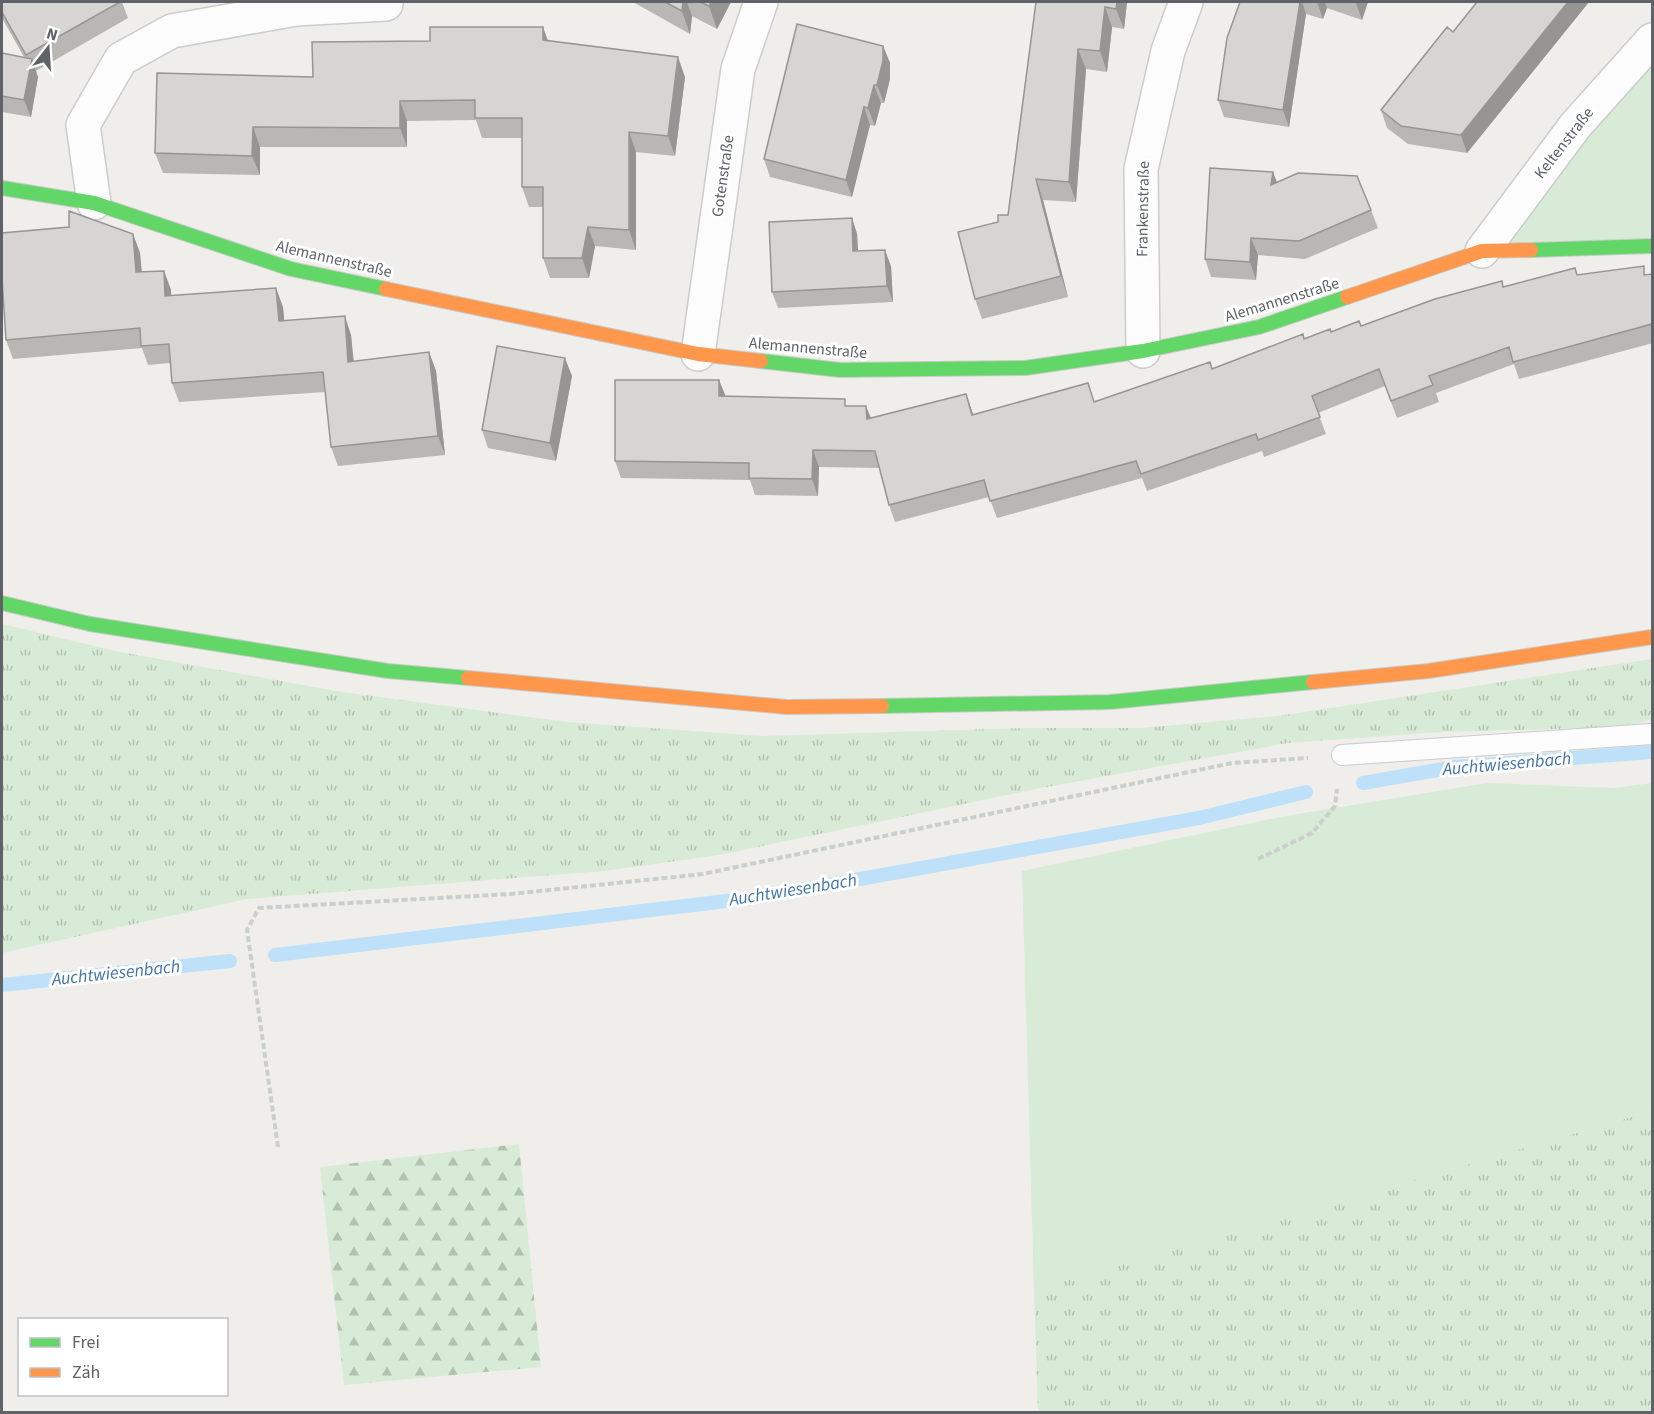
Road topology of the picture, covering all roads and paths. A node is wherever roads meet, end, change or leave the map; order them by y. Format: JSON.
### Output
{"nodes":[{"id":1,"x":760,"y":2,"type":"edge"},
{"id":2,"x":1186,"y":2,"type":"edge"},
{"id":3,"x":386,"y":4,"type":"dead end"},
{"id":4,"x":1653,"y":40,"type":"edge"},
{"id":5,"x":2,"y":188,"type":"edge"},
{"id":6,"x":94,"y":203,"type":"junction"},
{"id":7,"x":1653,"y":246,"type":"edge"},
{"id":8,"x":1482,"y":251,"type":"junction"},
{"id":9,"x":1143,"y":351,"type":"junction"},
{"id":10,"x":698,"y":354,"type":"junction"},
{"id":11,"x":2,"y":603,"type":"edge"},
{"id":12,"x":1653,"y":637,"type":"edge"},
{"id":13,"x":1653,"y":734,"type":"edge"},
{"id":14,"x":1342,"y":756,"type":"junction"},
{"id":15,"x":1258,"y":859,"type":"dead end"},
{"id":16,"x":278,"y":1147,"type":"dead end"}],
"edges":[{"from":1,"to":10,"type":"street","name":"Gotenstraße"},
{"from":2,"to":9,"type":"street","name":"Frankenstraße"},
{"from":3,"to":6,"type":"street"},
{"from":4,"to":8,"type":"street","name":"Keltenstraße"},
{"from":5,"to":6,"type":"street","name":"Alemannenstraße"},
{"from":6,"to":10,"type":"street","name":"Alemannenstraße"},
{"from":7,"to":8,"type":"street","name":"Alemannenstraße"},
{"from":8,"to":9,"type":"street","name":"Alemannenstraße"},
{"from":9,"to":10,"type":"street","name":"Alemannenstraße"},
{"from":11,"to":12,"type":"street"},
{"from":13,"to":14,"type":"lane"},
{"from":14,"to":15,"type":"path"},
{"from":14,"to":16,"type":"path"}]}
